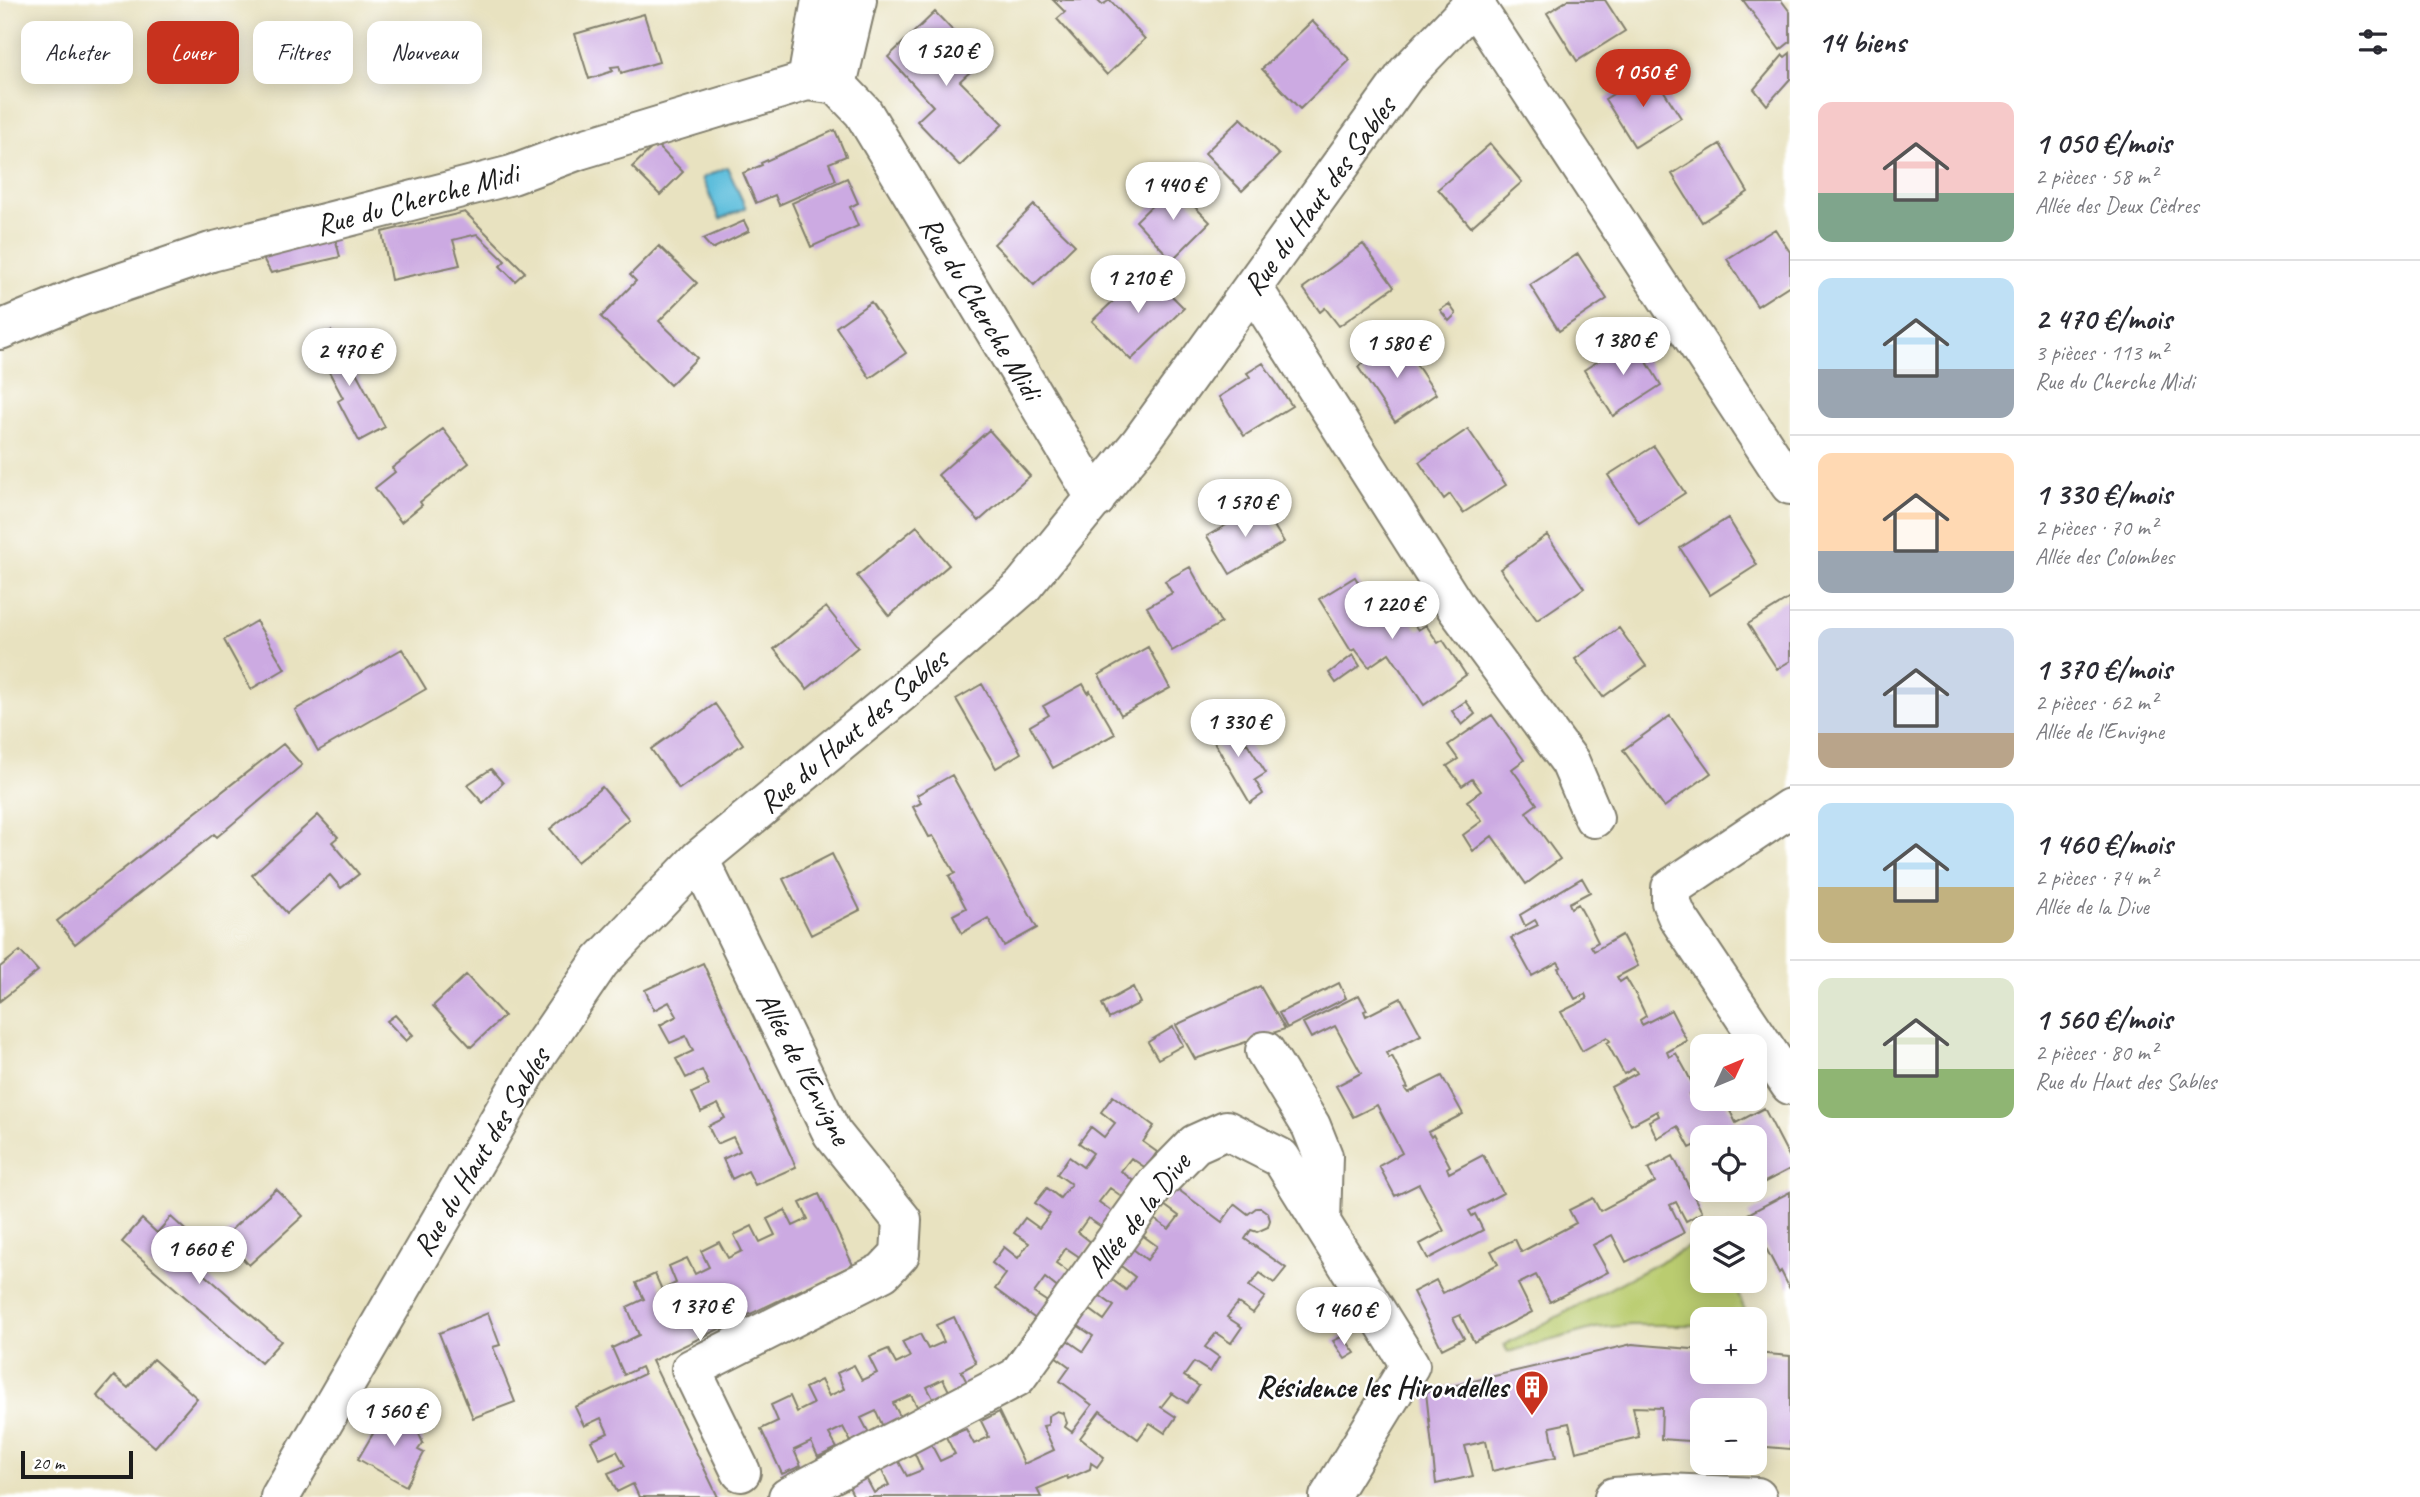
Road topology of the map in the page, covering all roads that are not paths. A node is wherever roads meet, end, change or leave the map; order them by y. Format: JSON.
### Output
{"nodes":[{"id":1,"x":821,"y":0,"type":"edge"},
{"id":2,"x":858,"y":0,"type":"edge"},
{"id":3,"x":1475,"y":2,"type":"edge"},
{"id":4,"x":822,"y":83,"type":"junction"},
{"id":5,"x":1253,"y":288,"type":"junction"},
{"id":6,"x":0,"y":330,"type":"edge"},
{"id":7,"x":1790,"y":485,"type":"edge"},
{"id":8,"x":1096,"y":499,"type":"junction"},
{"id":9,"x":1790,"y":808,"type":"edge"},
{"id":10,"x":1594,"y":818,"type":"dead end"},
{"id":11,"x":699,"y":859,"type":"junction"},
{"id":12,"x":1265,"y":1051,"type":"dead end"},
{"id":13,"x":1790,"y":1085,"type":"edge"},
{"id":14,"x":1321,"y":1222,"type":"junction"},
{"id":15,"x":741,"y":1472,"type":"dead end"},
{"id":16,"x":281,"y":1497,"type":"edge"},
{"id":17,"x":788,"y":1497,"type":"edge"},
{"id":18,"x":1329,"y":1497,"type":"edge"},
{"id":19,"x":1614,"y":1497,"type":"edge"},
{"id":20,"x":1757,"y":1497,"type":"edge"}],
"edges":[{"from":1,"to":4,"type":"street"},
{"from":2,"to":4,"type":"street"},
{"from":3,"to":5,"type":"street","name":"Rue du Haut des Sables"},
{"from":3,"to":7,"type":"street"},
{"from":4,"to":6,"type":"street","name":"Rue du Cherche Midi"},
{"from":4,"to":8,"type":"street","name":"Rue du Cherche Midi"},
{"from":5,"to":8,"type":"street","name":"Rue du Haut des Sables"},
{"from":5,"to":10,"type":"street"},
{"from":8,"to":11,"type":"street","name":"Rue du Haut des Sables"},
{"from":9,"to":13,"type":"street"},
{"from":11,"to":15,"type":"street","name":"Allée de l'Envigne"},
{"from":11,"to":16,"type":"street","name":"Rue du Haut des Sables"},
{"from":12,"to":14,"type":"street"},
{"from":14,"to":17,"type":"street","name":"Allée de la Dive"},
{"from":14,"to":18,"type":"street","name":"Allée de la Dive"},
{"from":19,"to":20,"type":"street"}]}
